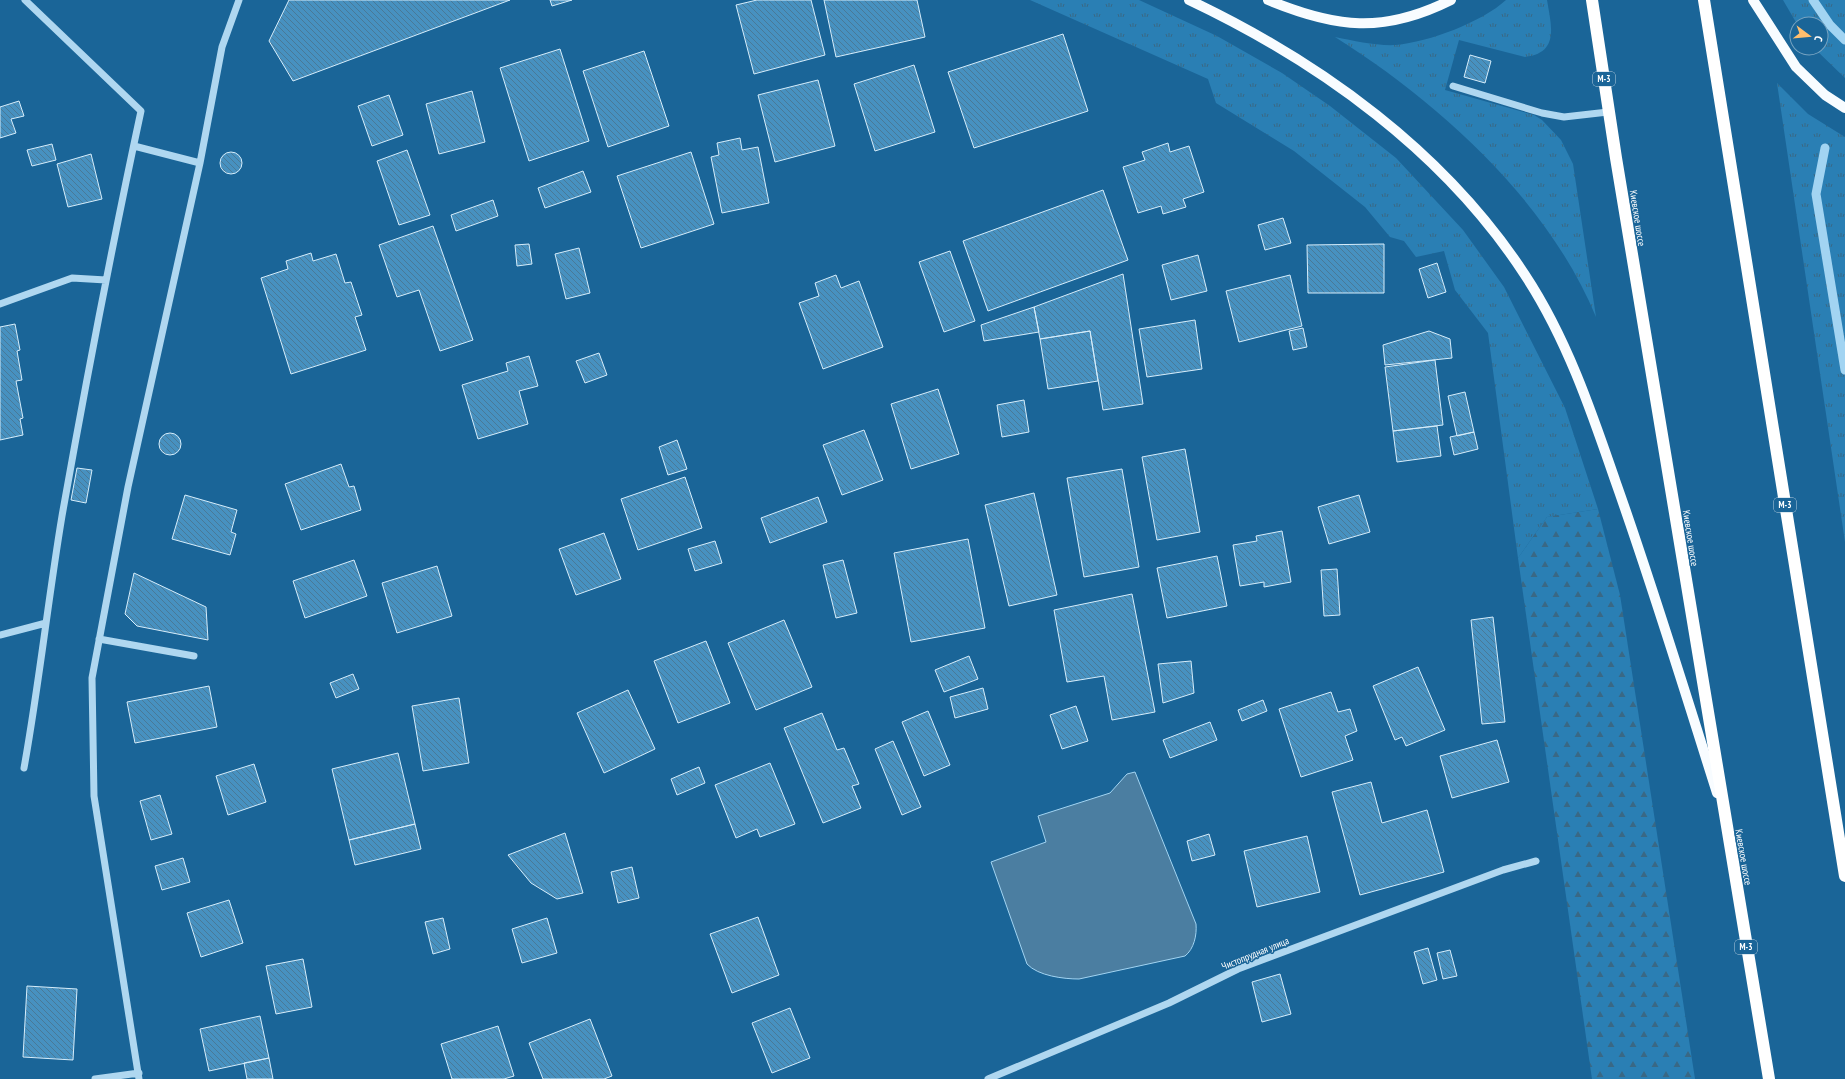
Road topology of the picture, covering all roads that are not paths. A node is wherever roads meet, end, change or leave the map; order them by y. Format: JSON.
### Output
{"nodes":[{"id":1,"x":25,"y":0,"type":"edge"},
{"id":2,"x":239,"y":0,"type":"edge"},
{"id":3,"x":1189,"y":0,"type":"edge"},
{"id":4,"x":1268,"y":0,"type":"edge"},
{"id":5,"x":1451,"y":0,"type":"edge"},
{"id":6,"x":1592,"y":0,"type":"edge"},
{"id":7,"x":1704,"y":0,"type":"edge"},
{"id":8,"x":1753,"y":0,"type":"edge"},
{"id":9,"x":1453,"y":86,"type":"dead end"},
{"id":10,"x":1845,"y":108,"type":"edge"},
{"id":11,"x":1608,"y":112,"type":"junction"},
{"id":12,"x":134,"y":146,"type":"junction"},
{"id":13,"x":200,"y":163,"type":"junction"},
{"id":14,"x":106,"y":280,"type":"junction"},
{"id":15,"x":0,"y":304,"type":"edge"},
{"id":16,"x":46,"y":623,"type":"junction"},
{"id":17,"x":0,"y":635,"type":"edge"},
{"id":18,"x":99,"y":639,"type":"junction"},
{"id":19,"x":194,"y":656,"type":"dead end"},
{"id":20,"x":24,"y":768,"type":"dead end"},
{"id":21,"x":1724,"y":814,"type":"junction"},
{"id":22,"x":1536,"y":861,"type":"dead end"},
{"id":23,"x":1845,"y":876,"type":"edge"},
{"id":24,"x":139,"y":1076,"type":"edge"},
{"id":25,"x":95,"y":1079,"type":"edge"},
{"id":26,"x":988,"y":1079,"type":"edge"},
{"id":27,"x":1769,"y":1079,"type":"edge"}],
"edges":[{"from":1,"to":12,"type":"street"},
{"from":2,"to":13,"type":"street"},
{"from":3,"to":21,"type":"main road"},
{"from":4,"to":5,"type":"main road"},
{"from":6,"to":11,"type":"highway","name":"Киевское шоссе","number":"М-3"},
{"from":7,"to":23,"type":"highway","number":"М-3"},
{"from":8,"to":10,"type":"main road"},
{"from":9,"to":11,"type":"street"},
{"from":11,"to":21,"type":"highway","name":"Киевское шоссе","number":"М-3"},
{"from":12,"to":13,"type":"street"},
{"from":12,"to":14,"type":"street"},
{"from":13,"to":18,"type":"street"},
{"from":14,"to":15,"type":"street"},
{"from":14,"to":16,"type":"street"},
{"from":16,"to":17,"type":"street"},
{"from":16,"to":20,"type":"street"},
{"from":18,"to":19,"type":"street"},
{"from":18,"to":24,"type":"street"},
{"from":21,"to":27,"type":"highway","name":"Киевское шоссе","number":"М-3"},
{"from":22,"to":26,"type":"street","name":"Чистопрудная улица"},
{"from":24,"to":25,"type":"street"}]}
